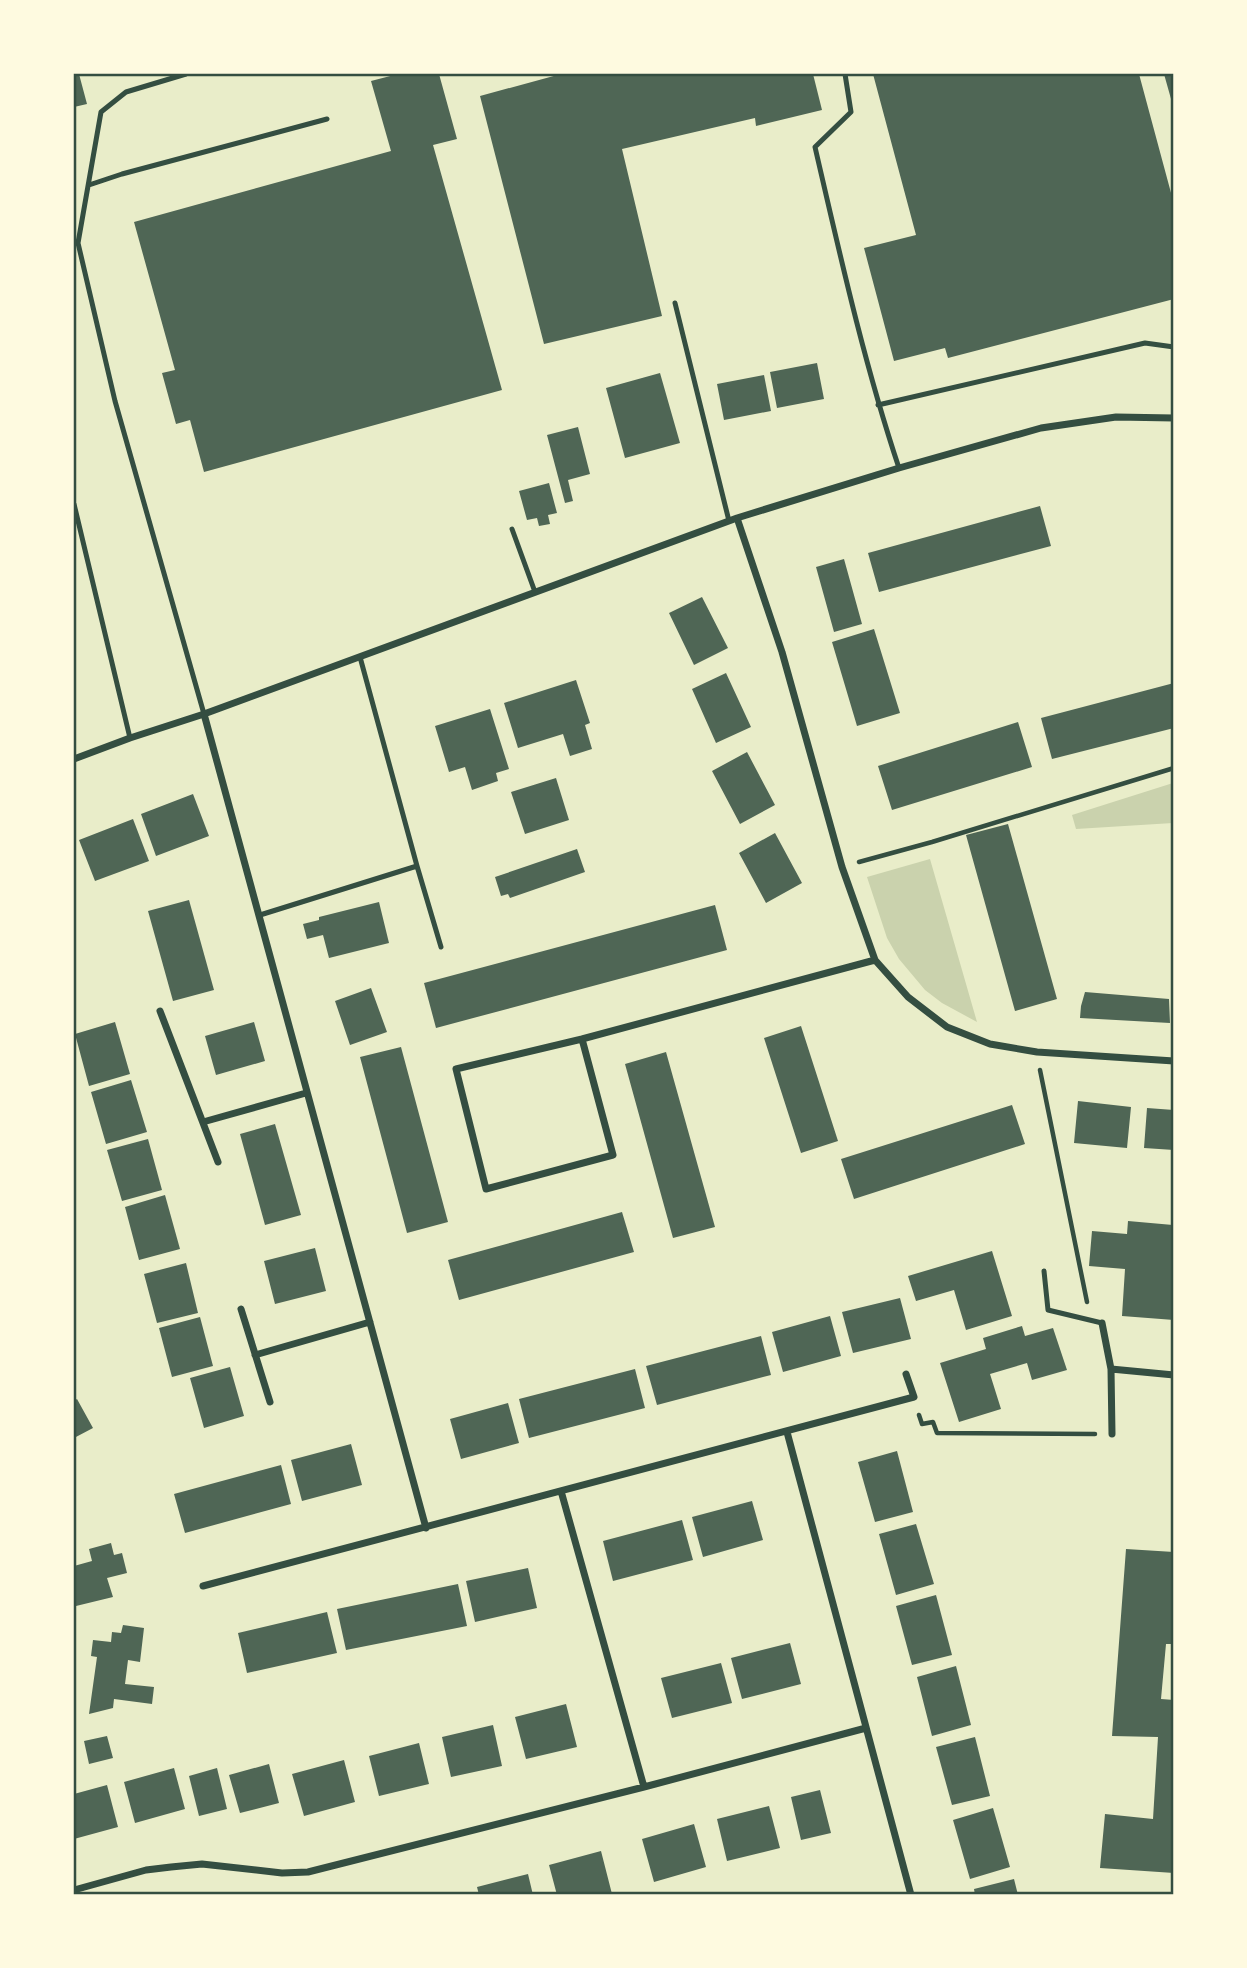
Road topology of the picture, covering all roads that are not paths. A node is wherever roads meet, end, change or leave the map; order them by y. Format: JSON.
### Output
{"nodes":[{"id":1,"x":186,"y":74,"type":"edge"},
{"id":2,"x":845,"y":74,"type":"edge"},
{"id":3,"x":327,"y":119,"type":"dead end"},
{"id":4,"x":89,"y":185,"type":"junction"},
{"id":5,"x":676,"y":303,"type":"dead end"},
{"id":6,"x":1174,"y":348,"type":"edge"},
{"id":7,"x":878,"y":405,"type":"junction"},
{"id":8,"x":1174,"y":418,"type":"edge"},
{"id":9,"x":899,"y":468,"type":"junction"},
{"id":10,"x":74,"y":504,"type":"edge"},
{"id":11,"x":733,"y":520,"type":"junction"},
{"id":12,"x":512,"y":529,"type":"dead end"},
{"id":13,"x":83,"y":545,"type":"junction"},
{"id":14,"x":74,"y":547,"type":"edge"},
{"id":15,"x":536,"y":592,"type":"junction"},
{"id":16,"x":360,"y":657,"type":"junction"},
{"id":17,"x":204,"y":714,"type":"junction"},
{"id":18,"x":130,"y":738,"type":"junction"},
{"id":19,"x":74,"y":759,"type":"edge"},
{"id":20,"x":417,"y":866,"type":"junction"},
{"id":21,"x":260,"y":915,"type":"junction"},
{"id":22,"x":441,"y":947,"type":"dead end"},
{"id":23,"x":875,"y":960,"type":"junction"},
{"id":24,"x":160,"y":1011,"type":"dead end"},
{"id":25,"x":582,"y":1039,"type":"junction"},
{"id":26,"x":1174,"y":1061,"type":"edge"},
{"id":27,"x":306,"y":1093,"type":"junction"},
{"id":28,"x":203,"y":1122,"type":"junction"},
{"id":29,"x":218,"y":1162,"type":"dead end"},
{"id":30,"x":1044,"y":1271,"type":"dead end"},
{"id":31,"x":242,"y":1310,"type":"dead end"},
{"id":32,"x":370,"y":1322,"type":"junction"},
{"id":33,"x":1102,"y":1323,"type":"joint"},
{"id":34,"x":255,"y":1355,"type":"junction"},
{"id":35,"x":1111,"y":1369,"type":"junction"},
{"id":36,"x":906,"y":1374,"type":"dead end"},
{"id":37,"x":1174,"y":1375,"type":"edge"},
{"id":38,"x":270,"y":1402,"type":"dead end"},
{"id":39,"x":787,"y":1432,"type":"junction"},
{"id":40,"x":1112,"y":1434,"type":"road end"},
{"id":41,"x":561,"y":1491,"type":"junction"},
{"id":42,"x":426,"y":1528,"type":"junction"},
{"id":43,"x":203,"y":1586,"type":"dead end"},
{"id":44,"x":866,"y":1728,"type":"junction"},
{"id":45,"x":644,"y":1787,"type":"junction"},
{"id":46,"x":74,"y":1891,"type":"edge"},
{"id":47,"x":911,"y":1895,"type":"edge"}],
"edges":[{"from":1,"to":4,"type":"lane"},
{"from":2,"to":7,"type":"lane"},
{"from":3,"to":4,"type":"lane"},
{"from":4,"to":17,"type":"lane"},
{"from":5,"to":11,"type":"lane"},
{"from":6,"to":7,"type":"lane"},
{"from":7,"to":9,"type":"lane"},
{"from":8,"to":9,"type":"street"},
{"from":9,"to":11,"type":"street"},
{"from":10,"to":13,"type":"lane"},
{"from":11,"to":15,"type":"street"},
{"from":11,"to":23,"type":"street"},
{"from":12,"to":15,"type":"lane"},
{"from":13,"to":14,"type":"lane"},
{"from":13,"to":18,"type":"lane"},
{"from":15,"to":16,"type":"street"},
{"from":16,"to":17,"type":"street"},
{"from":16,"to":20,"type":"lane"},
{"from":17,"to":18,"type":"street"},
{"from":17,"to":21,"type":"street"},
{"from":18,"to":19,"type":"street"},
{"from":20,"to":21,"type":"lane"},
{"from":20,"to":22,"type":"lane"},
{"from":21,"to":27,"type":"street"},
{"from":23,"to":25,"type":"street"},
{"from":23,"to":26,"type":"street"},
{"from":24,"to":28,"type":"street"},
{"from":25,"to":25,"type":"street"},
{"from":27,"to":28,"type":"street"},
{"from":27,"to":32,"type":"street"},
{"from":28,"to":29,"type":"street"},
{"from":30,"to":33,"type":"lane"},
{"from":31,"to":34,"type":"street"},
{"from":32,"to":34,"type":"street"},
{"from":32,"to":42,"type":"street"},
{"from":33,"to":35,"type":"street"},
{"from":34,"to":38,"type":"street"},
{"from":35,"to":37,"type":"street"},
{"from":35,"to":40,"type":"street"},
{"from":36,"to":39,"type":"street"},
{"from":39,"to":41,"type":"street"},
{"from":39,"to":44,"type":"street"},
{"from":41,"to":42,"type":"street"},
{"from":41,"to":45,"type":"street"},
{"from":42,"to":43,"type":"street"},
{"from":44,"to":45,"type":"street"},
{"from":44,"to":47,"type":"street"},
{"from":45,"to":46,"type":"street"}]}
